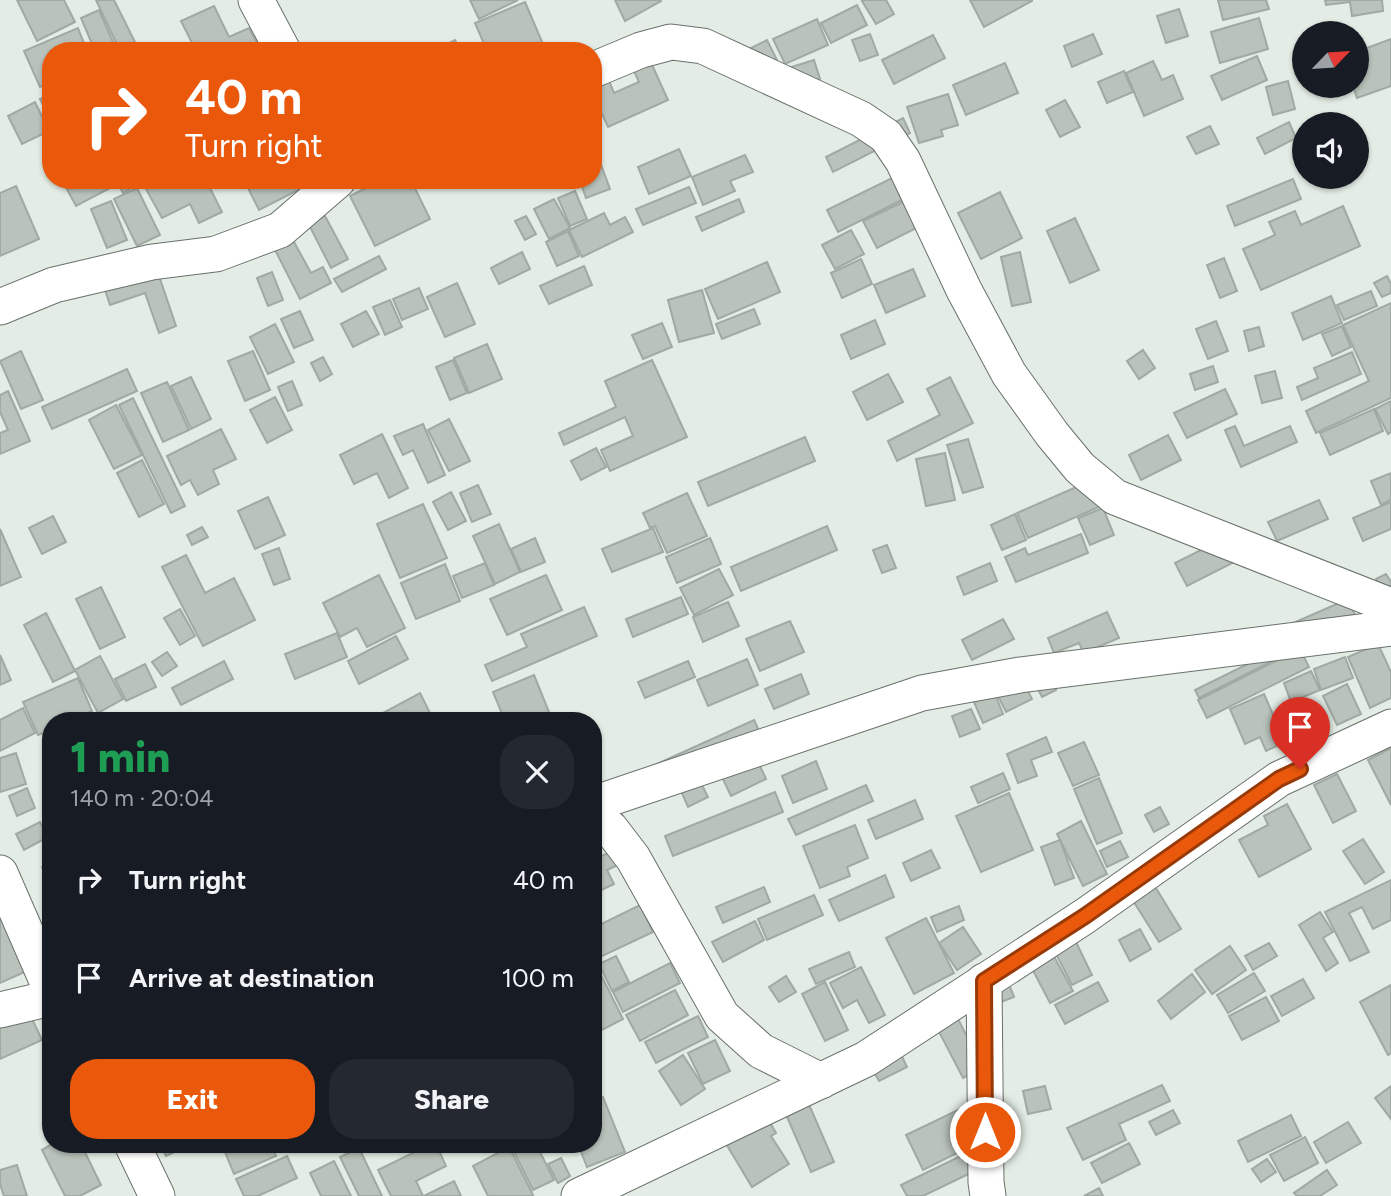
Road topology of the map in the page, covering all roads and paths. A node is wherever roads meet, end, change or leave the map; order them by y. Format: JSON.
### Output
{"nodes":[{"id":1,"x":256,"y":0,"type":"edge"},
{"id":2,"x":278,"y":42,"type":"edge"},
{"id":3,"x":602,"y":66,"type":"edge"},
{"id":4,"x":328,"y":189,"type":"edge"},
{"id":5,"x":0,"y":307,"type":"edge"},
{"id":6,"x":1391,"y":606,"type":"edge"},
{"id":7,"x":1391,"y":628,"type":"edge"},
{"id":8,"x":1391,"y":727,"type":"edge"},
{"id":9,"x":602,"y":800,"type":"edge"},
{"id":10,"x":602,"y":824,"type":"edge"},
{"id":11,"x":0,"y":873,"type":"edge"},
{"id":12,"x":42,"y":969,"type":"edge"},
{"id":13,"x":984,"y":981,"type":"junction"},
{"id":14,"x":42,"y":1000,"type":"edge"},
{"id":15,"x":0,"y":1010,"type":"edge"},
{"id":16,"x":821,"y":1081,"type":"junction"},
{"id":17,"x":136,"y":1153,"type":"edge"},
{"id":18,"x":158,"y":1196,"type":"edge"},
{"id":19,"x":579,"y":1196,"type":"edge"},
{"id":20,"x":988,"y":1196,"type":"edge"}],
"edges":[{"from":1,"to":2,"type":"street"},
{"from":3,"to":6,"type":"street"},
{"from":4,"to":5,"type":"street"},
{"from":7,"to":9,"type":"street"},
{"from":8,"to":13,"type":"street"},
{"from":10,"to":16,"type":"street"},
{"from":11,"to":12,"type":"street"},
{"from":13,"to":16,"type":"street"},
{"from":13,"to":20,"type":"street"},
{"from":14,"to":15,"type":"street"},
{"from":16,"to":19,"type":"street"},
{"from":17,"to":18,"type":"street"}]}
